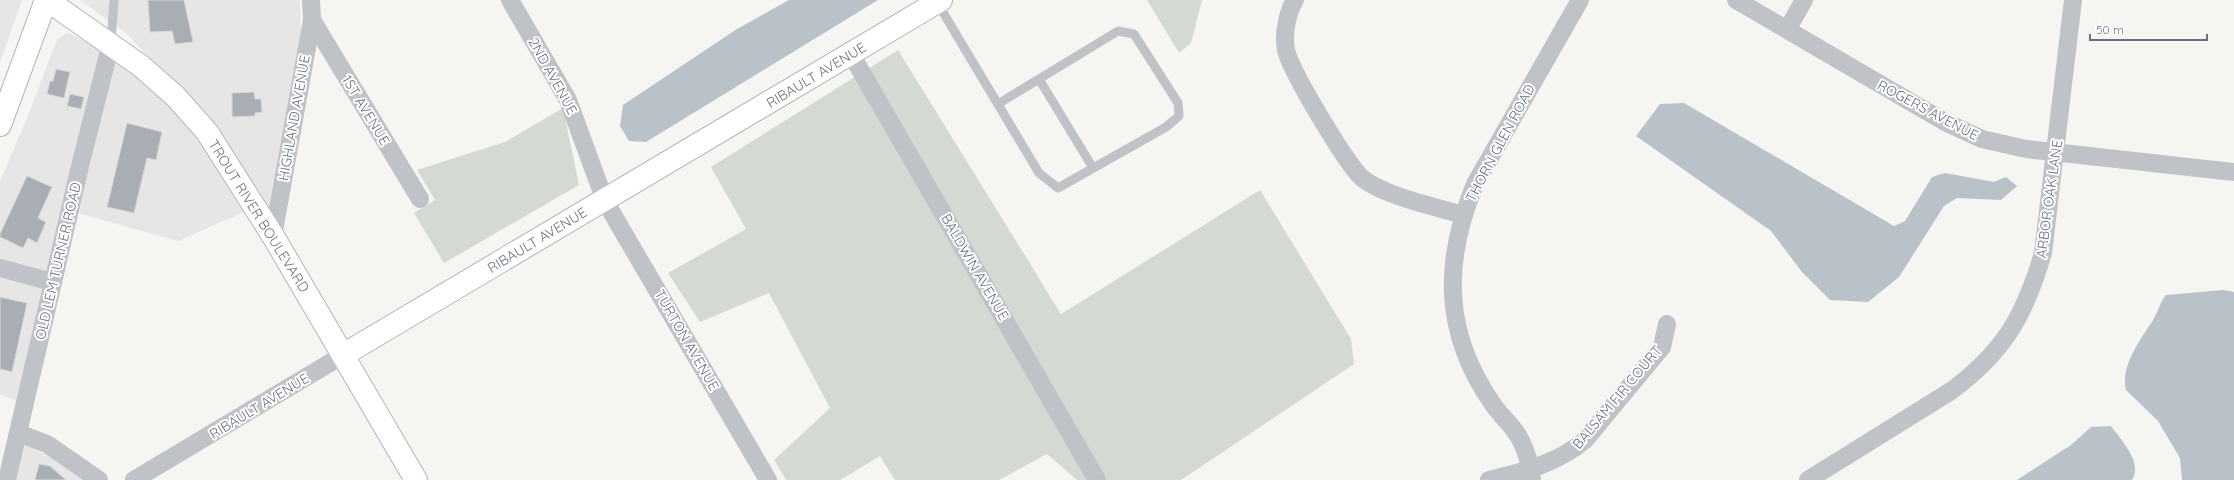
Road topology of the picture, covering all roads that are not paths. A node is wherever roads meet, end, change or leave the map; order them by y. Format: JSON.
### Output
{"nodes":[{"id":1,"x":47,"y":0,"type":"edge"},
{"id":2,"x":114,"y":0,"type":"edge"},
{"id":3,"x":311,"y":0,"type":"edge"},
{"id":4,"x":510,"y":0,"type":"edge"},
{"id":5,"x":1295,"y":0,"type":"edge"},
{"id":6,"x":1580,"y":0,"type":"edge"},
{"id":7,"x":1736,"y":0,"type":"edge"},
{"id":8,"x":1804,"y":0,"type":"edge"},
{"id":9,"x":2073,"y":0,"type":"edge"},
{"id":10,"x":939,"y":1,"type":"edge"},
{"id":11,"x":312,"y":20,"type":"junction"},
{"id":12,"x":1787,"y":30,"type":"junction"},
{"id":13,"x":112,"y":43,"type":"junction"},
{"id":14,"x":851,"y":54,"type":"junction"},
{"id":15,"x":1039,"y":79,"type":"junction"},
{"id":16,"x":998,"y":104,"type":"junction"},
{"id":17,"x":0,"y":125,"type":"edge"},
{"id":18,"x":2056,"y":152,"type":"junction"},
{"id":19,"x":1092,"y":168,"type":"junction"},
{"id":20,"x":2234,"y":172,"type":"edge"},
{"id":21,"x":420,"y":200,"type":"dead end"},
{"id":22,"x":604,"y":201,"type":"junction"},
{"id":23,"x":1462,"y":215,"type":"junction"},
{"id":24,"x":272,"y":236,"type":"junction"},
{"id":25,"x":0,"y":268,"type":"edge"},
{"id":26,"x":52,"y":282,"type":"junction"},
{"id":27,"x":1667,"y":324,"type":"dead end"},
{"id":28,"x":343,"y":355,"type":"junction"},
{"id":29,"x":18,"y":433,"type":"junction"},
{"id":30,"x":1532,"y":475,"type":"edge"},
{"id":31,"x":7,"y":480,"type":"edge"},
{"id":32,"x":100,"y":480,"type":"edge"},
{"id":33,"x":134,"y":480,"type":"edge"},
{"id":34,"x":416,"y":480,"type":"edge"},
{"id":35,"x":768,"y":480,"type":"edge"},
{"id":36,"x":1097,"y":480,"type":"edge"},
{"id":37,"x":1489,"y":480,"type":"edge"},
{"id":38,"x":1808,"y":480,"type":"edge"}],
"edges":[{"from":1,"to":13,"type":"street","name":"TROUT RIVER BOULEVARD"},
{"from":1,"to":17,"type":"street"},
{"from":2,"to":13,"type":"lane"},
{"from":3,"to":11,"type":"street","name":"HIGHLAND AVENUE"},
{"from":4,"to":22,"type":"street","name":"2ND AVENUE"},
{"from":5,"to":23,"type":"street"},
{"from":6,"to":23,"type":"street","name":"THORN GLEN ROAD"},
{"from":7,"to":12,"type":"street","name":"ROGERS AVENUE"},
{"from":8,"to":12,"type":"street"},
{"from":9,"to":18,"type":"street","name":"ARBOR OAK LANE"},
{"from":10,"to":14,"type":"street","name":"RIBAULT AVENUE"},
{"from":10,"to":16,"type":"lane"},
{"from":11,"to":21,"type":"street","name":"1ST AVENUE"},
{"from":11,"to":24,"type":"street","name":"HIGHLAND AVENUE"},
{"from":12,"to":18,"type":"street","name":"ROGERS AVENUE"},
{"from":13,"to":24,"type":"street","name":"TROUT RIVER BOULEVARD"},
{"from":13,"to":26,"type":"street","name":"OLD LEM TURNER ROAD"},
{"from":14,"to":22,"type":"street","name":"RIBAULT AVENUE"},
{"from":14,"to":36,"type":"street","name":"BALDWIN AVENUE"},
{"from":15,"to":16,"type":"lane"},
{"from":15,"to":19,"type":"lane"},
{"from":15,"to":19,"type":"lane"},
{"from":16,"to":19,"type":"lane"},
{"from":18,"to":20,"type":"street","name":"ROGERS AVENUE"},
{"from":18,"to":38,"type":"street","name":"ARBOR OAK LANE"},
{"from":22,"to":28,"type":"street","name":"RIBAULT AVENUE"},
{"from":22,"to":35,"type":"street","name":"TURTON AVENUE"},
{"from":23,"to":30,"type":"street","name":"THORN GLEN ROAD"},
{"from":24,"to":28,"type":"street","name":"TROUT RIVER BOULEVARD"},
{"from":25,"to":26,"type":"street"},
{"from":26,"to":29,"type":"street","name":"OLD LEM TURNER ROAD"},
{"from":27,"to":30,"type":"street","name":"BALSAM FIR COURT"},
{"from":28,"to":33,"type":"street","name":"RIBAULT AVENUE"},
{"from":28,"to":34,"type":"street","name":"TROUT RIVER BOULEVARD"},
{"from":29,"to":31,"type":"street","name":"OLD LEM TURNER ROAD"},
{"from":29,"to":32,"type":"street"},
{"from":30,"to":37,"type":"street","name":"BALSAM FIR COURT"}]}
